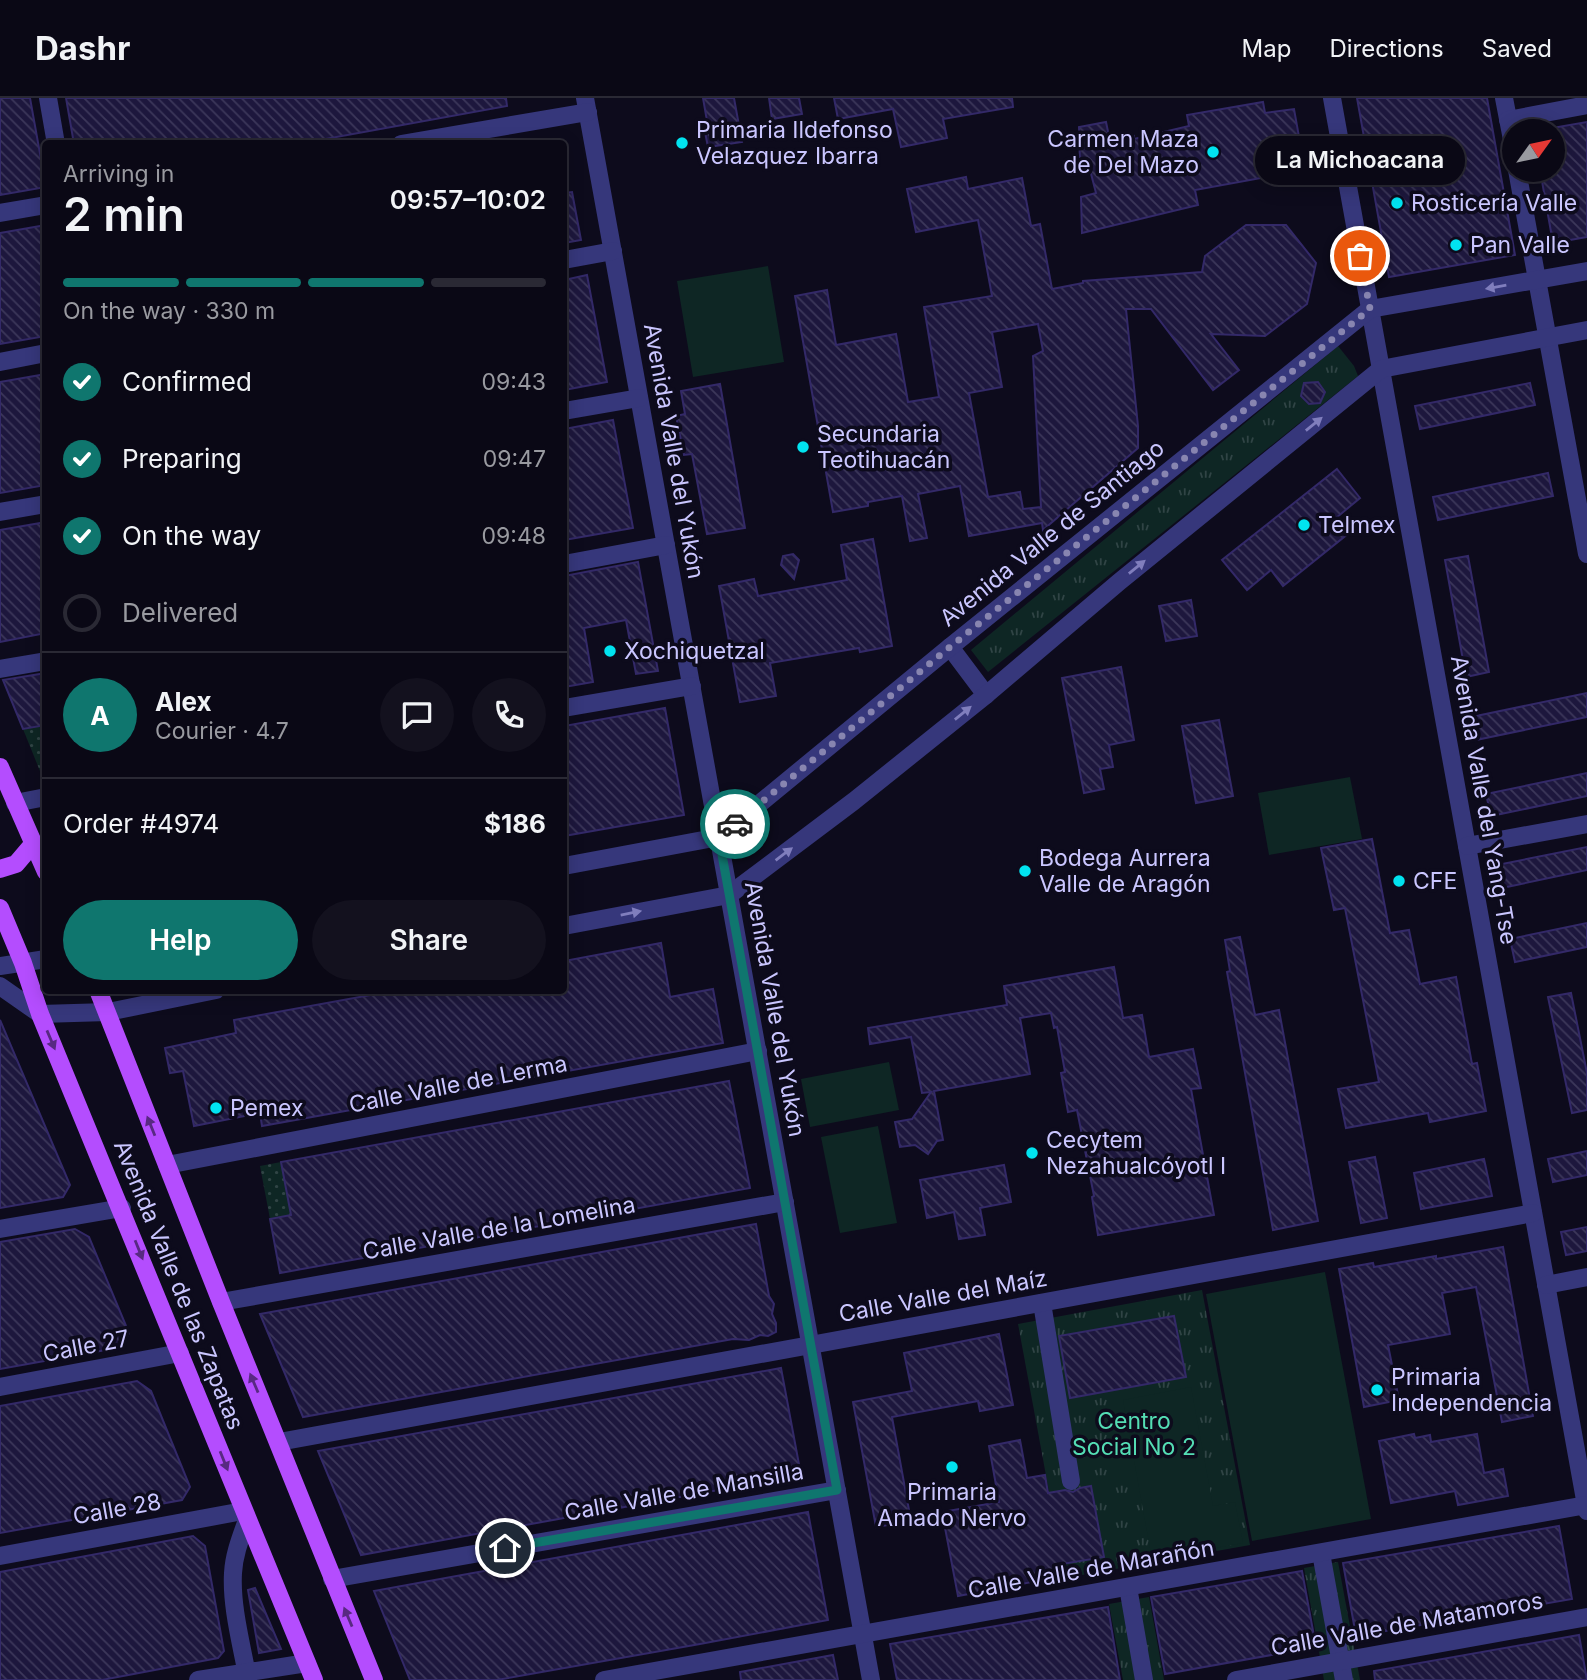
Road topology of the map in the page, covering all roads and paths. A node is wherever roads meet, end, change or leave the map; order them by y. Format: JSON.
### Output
{"nodes":[{"id":1,"x":48,"y":98,"type":"edge"},
{"id":2,"x":1332,"y":98,"type":"edge"},
{"id":3,"x":1504,"y":98,"type":"edge"},
{"id":4,"x":586,"y":105,"type":"edge"},
{"id":5,"x":1587,"y":106,"type":"edge"},
{"id":6,"x":1508,"y":119,"type":"edge"},
{"id":7,"x":1514,"y":119,"type":"edge"},
{"id":8,"x":54,"y":140,"type":"edge"},
{"id":9,"x":420,"y":140,"type":"edge"},
{"id":10,"x":1519,"y":182,"type":"edge"},
{"id":11,"x":42,"y":206,"type":"edge"},
{"id":12,"x":0,"y":213,"type":"edge"},
{"id":13,"x":613,"y":251,"type":"junction"},
{"id":14,"x":567,"y":259,"type":"edge"},
{"id":15,"x":1587,"y":271,"type":"edge"},
{"id":16,"x":1537,"y":280,"type":"junction"},
{"id":17,"x":1370,"y":309,"type":"junction"},
{"id":18,"x":1587,"y":330,"type":"edge"},
{"id":19,"x":1548,"y":337,"type":"junction"},
{"id":20,"x":42,"y":355,"type":"edge"},
{"id":21,"x":0,"y":362,"type":"edge"},
{"id":22,"x":1381,"y":369,"type":"junction"},
{"id":23,"x":639,"y":398,"type":"junction"},
{"id":24,"x":567,"y":410,"type":"edge"},
{"id":25,"x":1580,"y":478,"type":"edge"},
{"id":26,"x":42,"y":505,"type":"edge"},
{"id":27,"x":0,"y":512,"type":"edge"},
{"id":28,"x":666,"y":545,"type":"junction"},
{"id":29,"x":1587,"y":554,"type":"edge"},
{"id":30,"x":567,"y":563,"type":"edge"},
{"id":31,"x":950,"y":647,"type":"junction"},
{"id":32,"x":42,"y":662,"type":"edge"},
{"id":33,"x":0,"y":669,"type":"edge"},
{"id":34,"x":692,"y":686,"type":"junction"},
{"id":35,"x":986,"y":695,"type":"junction"},
{"id":36,"x":567,"y":707,"type":"edge"},
{"id":37,"x":0,"y":767,"type":"edge"},
{"id":38,"x":42,"y":798,"type":"edge"},
{"id":39,"x":15,"y":803,"type":"junction"},
{"id":40,"x":1587,"y":824,"type":"edge"},
{"id":41,"x":719,"y":838,"type":"junction"},
{"id":42,"x":33,"y":844,"type":"junction"},
{"id":43,"x":1467,"y":846,"type":"junction"},
{"id":44,"x":42,"y":863,"type":"edge"},
{"id":45,"x":567,"y":865,"type":"edge"},
{"id":46,"x":0,"y":869,"type":"edge"},
{"id":47,"x":730,"y":895,"type":"junction"},
{"id":48,"x":0,"y":908,"type":"edge"},
{"id":49,"x":567,"y":925,"type":"edge"},
{"id":50,"x":42,"y":961,"type":"edge"},
{"id":51,"x":23,"y":963,"type":"junction"},
{"id":52,"x":0,"y":966,"type":"edge"},
{"id":53,"x":0,"y":986,"type":"edge"},
{"id":54,"x":100,"y":994,"type":"edge"},
{"id":55,"x":196,"y":994,"type":"edge"},
{"id":56,"x":108,"y":1012,"type":"junction"},
{"id":57,"x":40,"y":1014,"type":"junction"},
{"id":58,"x":758,"y":1051,"type":"junction"},
{"id":59,"x":167,"y":1165,"type":"junction"},
{"id":60,"x":785,"y":1202,"type":"junction"},
{"id":61,"x":121,"y":1208,"type":"junction"},
{"id":62,"x":1533,"y":1213,"type":"junction"},
{"id":63,"x":0,"y":1229,"type":"edge"},
{"id":64,"x":1587,"y":1277,"type":"edge"},
{"id":65,"x":1546,"y":1285,"type":"junction"},
{"id":66,"x":220,"y":1302,"type":"junction"},
{"id":67,"x":1042,"y":1303,"type":"junction"},
{"id":68,"x":811,"y":1345,"type":"junction"},
{"id":69,"x":180,"y":1353,"type":"junction"},
{"id":70,"x":0,"y":1387,"type":"edge"},
{"id":71,"x":279,"y":1442,"type":"junction"},
{"id":72,"x":1071,"y":1481,"type":"dead end"},
{"id":73,"x":837,"y":1490,"type":"junction"},
{"id":74,"x":1587,"y":1508,"type":"edge"},
{"id":75,"x":245,"y":1516,"type":"junction"},
{"id":76,"x":1321,"y":1553,"type":"junction"},
{"id":77,"x":0,"y":1556,"type":"edge"},
{"id":78,"x":332,"y":1579,"type":"junction"},
{"id":79,"x":1128,"y":1587,"type":"junction"},
{"id":80,"x":1587,"y":1617,"type":"edge"},
{"id":81,"x":863,"y":1634,"type":"junction"},
{"id":82,"x":1340,"y":1661,"type":"junction"},
{"id":83,"x":307,"y":1663,"type":"junction"},
{"id":84,"x":248,"y":1675,"type":"edge"},
{"id":85,"x":198,"y":1680,"type":"edge"},
{"id":86,"x":314,"y":1680,"type":"edge"},
{"id":87,"x":374,"y":1680,"type":"edge"},
{"id":88,"x":604,"y":1680,"type":"edge"},
{"id":89,"x":872,"y":1680,"type":"edge"},
{"id":90,"x":1144,"y":1680,"type":"edge"},
{"id":91,"x":1236,"y":1680,"type":"edge"},
{"id":92,"x":1344,"y":1680,"type":"edge"}],
"edges":[{"from":1,"to":8,"type":"street"},
{"from":2,"to":17,"type":"street","name":"Avenida Valle del Yang-Tse"},
{"from":3,"to":6,"type":"street"},
{"from":4,"to":9,"type":"street"},
{"from":4,"to":13,"type":"street","name":"Avenida Valle del Yukón"},
{"from":5,"to":7,"type":"street"},
{"from":10,"to":16,"type":"street"},
{"from":11,"to":12,"type":"street"},
{"from":13,"to":14,"type":"street"},
{"from":13,"to":23,"type":"street","name":"Avenida Valle del Yukón"},
{"from":15,"to":16,"type":"street","name":"Avenida Valle de Santiago"},
{"from":16,"to":17,"type":"street","name":"Avenida Valle de Santiago","one_way":true},
{"from":16,"to":19,"type":"street"},
{"from":17,"to":22,"type":"street","name":"Avenida Valle del Yang-Tse"},
{"from":17,"to":31,"type":"street","name":"Avenida Valle de Santiago"},
{"from":18,"to":19,"type":"street"},
{"from":19,"to":22,"type":"street"},
{"from":19,"to":25,"type":"street"},
{"from":20,"to":21,"type":"street"},
{"from":35,"to":22,"type":"street","one_way":true},
{"from":22,"to":43,"type":"street","name":"Avenida Valle del Yang-Tse"},
{"from":23,"to":24,"type":"street"},
{"from":23,"to":28,"type":"street","name":"Avenida Valle del Yukón"},
{"from":25,"to":29,"type":"street"},
{"from":26,"to":27,"type":"street"},
{"from":28,"to":30,"type":"street"},
{"from":28,"to":34,"type":"street","name":"Avenida Valle del Yukón"},
{"from":31,"to":35,"type":"street"},
{"from":31,"to":41,"type":"street","name":"Avenida Valle de Santiago"},
{"from":32,"to":33,"type":"street"},
{"from":34,"to":36,"type":"street"},
{"from":34,"to":41,"type":"street","name":"Avenida Valle del Yukón"},
{"from":47,"to":35,"type":"street","one_way":true},
{"from":37,"to":39,"type":"main road"},
{"from":38,"to":39,"type":"street"},
{"from":39,"to":42,"type":"main road"},
{"from":40,"to":43,"type":"street"},
{"from":41,"to":45,"type":"street","name":"Avenida Valle de Santiago"},
{"from":41,"to":47,"type":"street","name":"Avenida Valle del Yukón"},
{"from":42,"to":44,"type":"main road"},
{"from":42,"to":46,"type":"main road"},
{"from":43,"to":62,"type":"street","name":"Avenida Valle del Yang-Tse"},
{"from":49,"to":47,"type":"street","one_way":true},
{"from":47,"to":58,"type":"street","name":"Avenida Valle del Yukón"},
{"from":48,"to":51,"type":"main road","name":"Avenida Valle de las Zapatas"},
{"from":50,"to":51,"type":"street"},
{"from":51,"to":52,"type":"street"},
{"from":51,"to":57,"type":"main road","name":"Avenida Valle de las Zapatas"},
{"from":53,"to":57,"type":"street"},
{"from":54,"to":56,"type":"main road","name":"Avenida Valle de las Zapatas"},
{"from":55,"to":56,"type":"street"},
{"from":56,"to":57,"type":"street"},
{"from":59,"to":56,"type":"main road","name":"Avenida Valle de las Zapatas","one_way":true},
{"from":57,"to":61,"type":"main road","name":"Avenida Valle de las Zapatas","one_way":true},
{"from":58,"to":59,"type":"street","name":"Calle Valle de Lerma"},
{"from":58,"to":60,"type":"street","name":"Avenida Valle del Yukón"},
{"from":59,"to":66,"type":"main road","name":"Avenida Valle de las Zapatas"},
{"from":60,"to":66,"type":"street","name":"Calle Valle de la Lomelina"},
{"from":60,"to":68,"type":"street","name":"Avenida Valle del Yukón"},
{"from":61,"to":63,"type":"street"},
{"from":61,"to":69,"type":"main road","name":"Avenida Valle de las Zapatas","one_way":true},
{"from":62,"to":65,"type":"street","name":"Avenida Valle del Yang-Tse"},
{"from":62,"to":67,"type":"street","name":"Calle Valle del Maíz"},
{"from":64,"to":65,"type":"street"},
{"from":65,"to":74,"type":"street","name":"Avenida Valle del Yang-Tse"},
{"from":71,"to":66,"type":"main road","name":"Avenida Valle de las Zapatas","one_way":true},
{"from":67,"to":68,"type":"street","name":"Calle Valle del Maíz"},
{"from":67,"to":72,"type":"street"},
{"from":68,"to":71,"type":"street","name":"Calle Valle del Maíz"},
{"from":68,"to":73,"type":"street","name":"Avenida Valle del Yukón"},
{"from":69,"to":70,"type":"street","name":"Calle 27"},
{"from":69,"to":75,"type":"main road","name":"Avenida Valle de las Zapatas","one_way":true},
{"from":71,"to":78,"type":"main road","name":"Avenida Valle de las Zapatas"},
{"from":73,"to":78,"type":"street","name":"Calle Valle de Mansilla"},
{"from":73,"to":81,"type":"street","name":"Avenida Valle del Yukón"},
{"from":74,"to":76,"type":"street","name":"Calle Valle de Marañón"},
{"from":75,"to":77,"type":"street","name":"Calle 28"},
{"from":75,"to":83,"type":"main road","name":"Avenida Valle de las Zapatas"},
{"from":75,"to":84,"type":"street"},
{"from":76,"to":79,"type":"street","name":"Calle Valle de Marañón"},
{"from":76,"to":82,"type":"street"},
{"from":87,"to":78,"type":"main road","name":"Avenida Valle de las Zapatas","one_way":true},
{"from":79,"to":81,"type":"street","name":"Calle Valle de Marañón"},
{"from":79,"to":90,"type":"street"},
{"from":80,"to":82,"type":"street","name":"Calle Valle de Matamoros"},
{"from":81,"to":88,"type":"street","name":"Calle Valle de Marañón"},
{"from":81,"to":89,"type":"street","name":"Avenida Valle del Yukón"},
{"from":82,"to":91,"type":"street","name":"Calle Valle de Matamoros"},
{"from":82,"to":92,"type":"street"},
{"from":83,"to":84,"type":"street"},
{"from":83,"to":86,"type":"main road","name":"Avenida Valle de las Zapatas"},
{"from":84,"to":85,"type":"street"}]}
